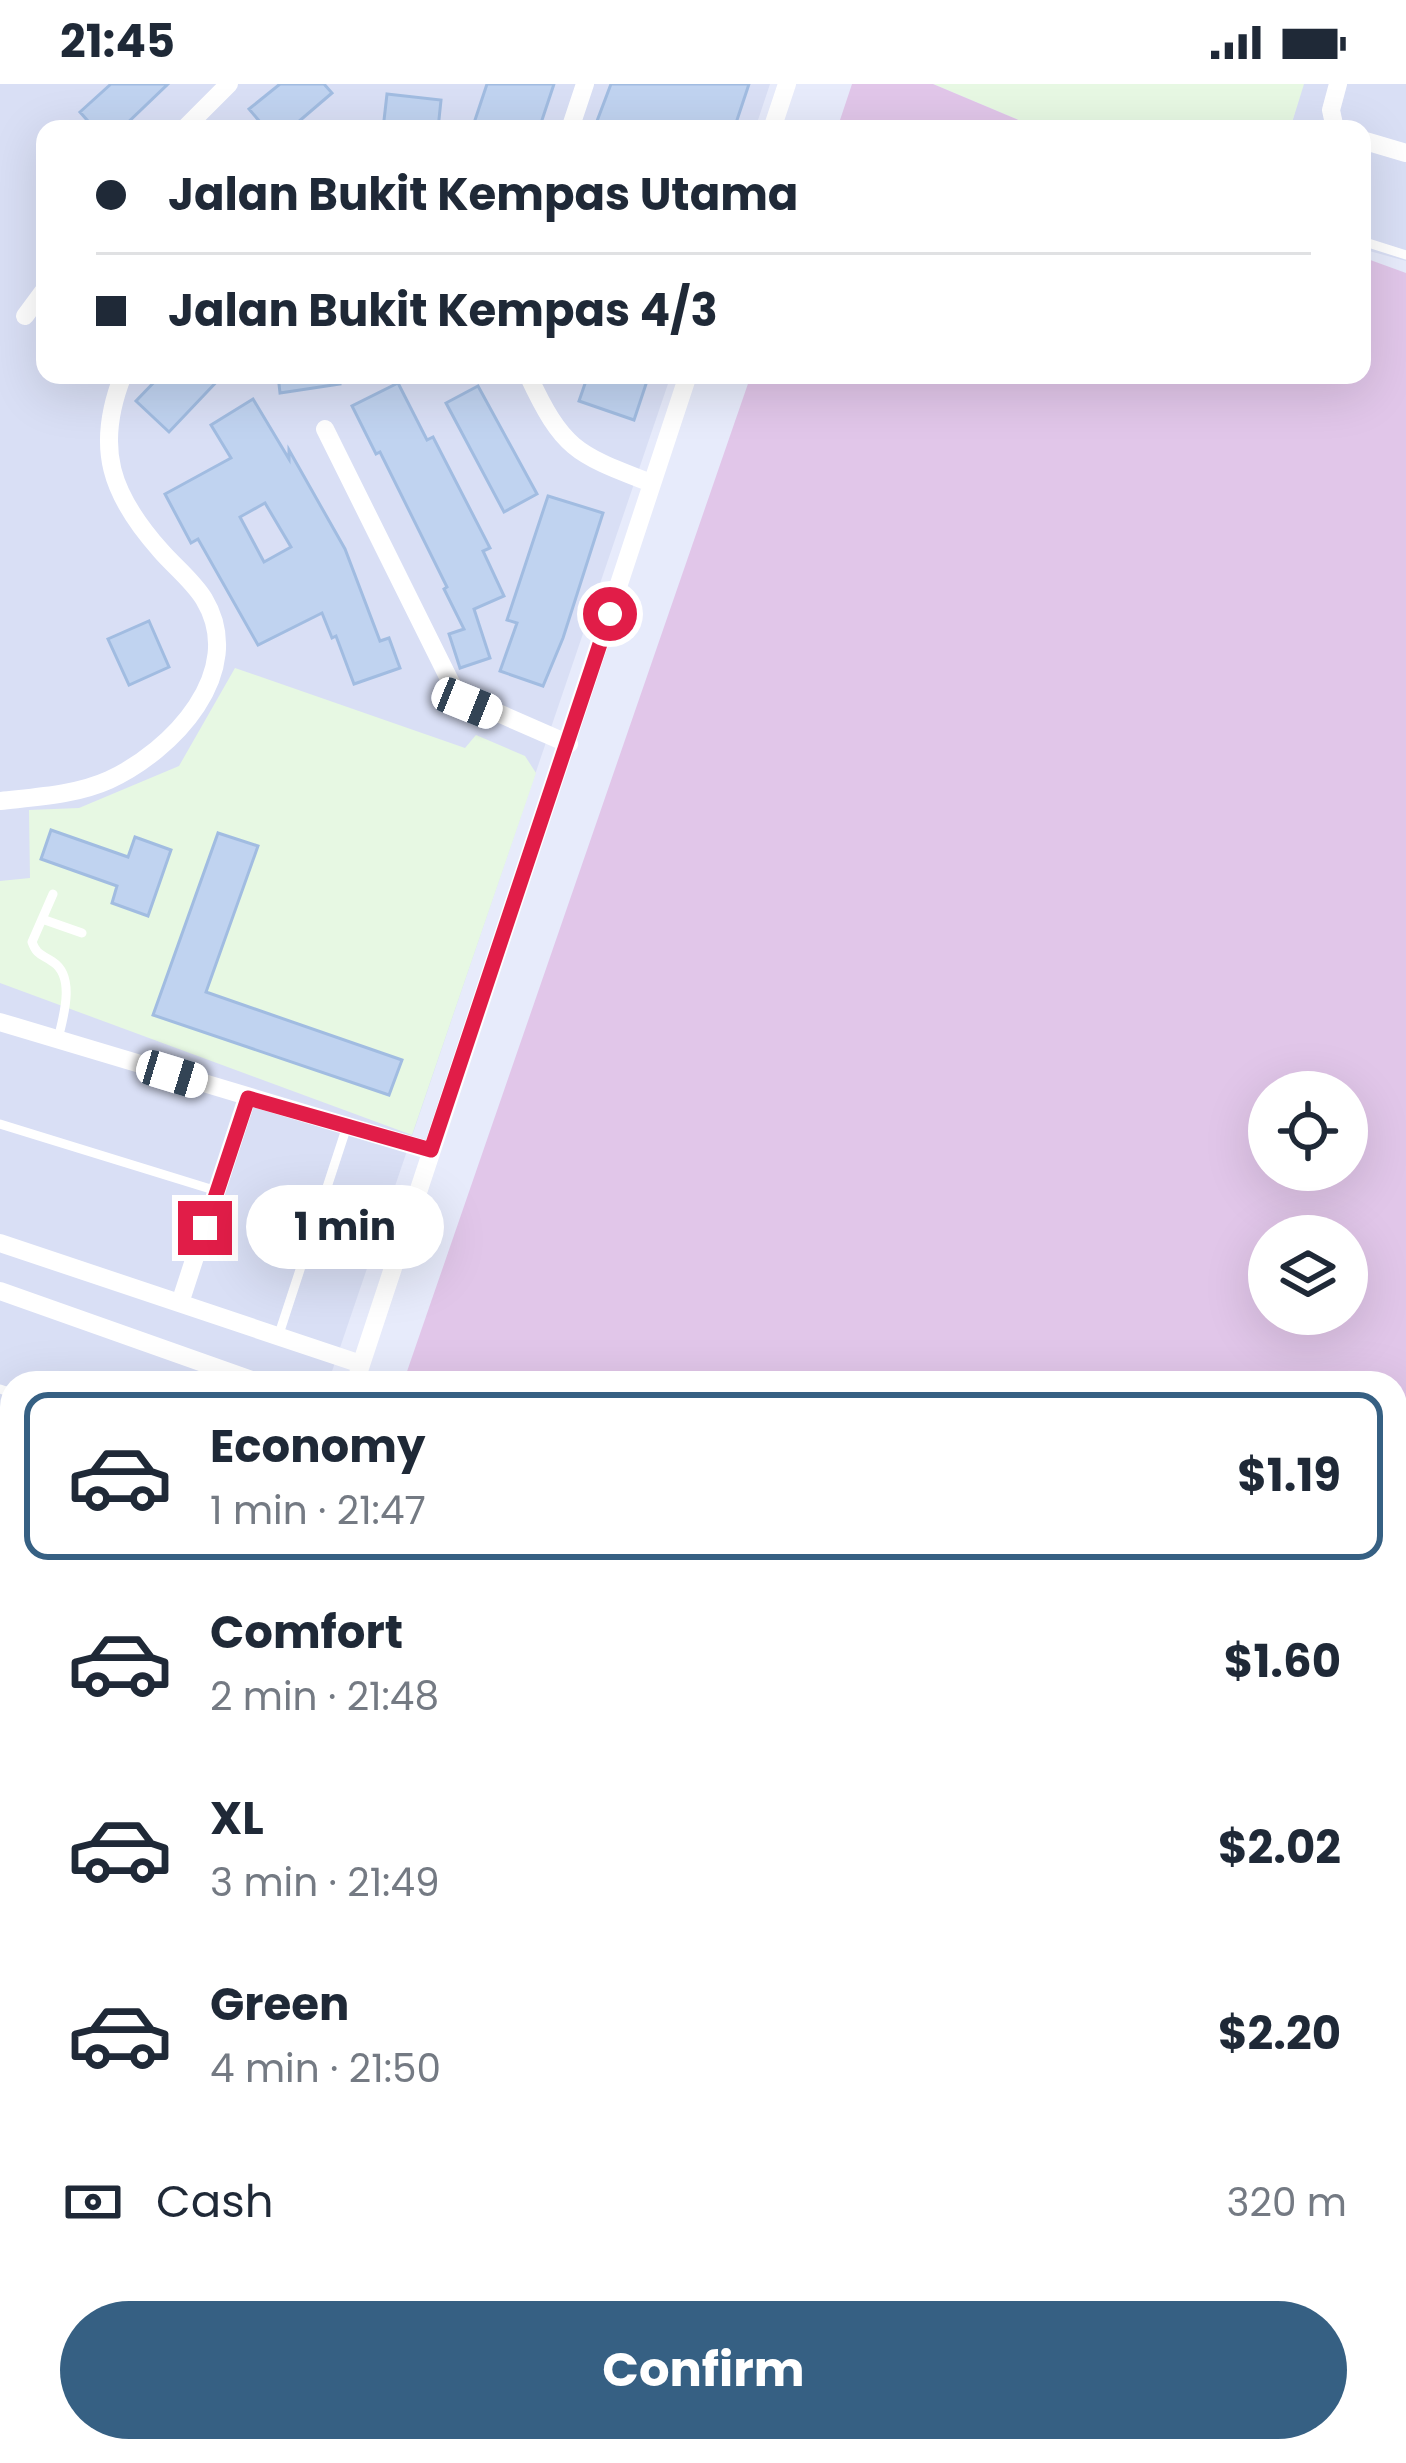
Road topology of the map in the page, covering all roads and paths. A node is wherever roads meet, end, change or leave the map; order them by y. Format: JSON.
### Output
{"nodes":[{"id":1,"x":229,"y":84,"type":"edge"},
{"id":2,"x":585,"y":84,"type":"edge"},
{"id":3,"x":787,"y":84,"type":"edge"},
{"id":4,"x":1338,"y":84,"type":"edge"},
{"id":5,"x":193,"y":120,"type":"edge"},
{"id":6,"x":573,"y":120,"type":"edge"},
{"id":7,"x":775,"y":120,"type":"edge"},
{"id":8,"x":1332,"y":120,"type":"edge"},
{"id":9,"x":1371,"y":143,"type":"edge"},
{"id":10,"x":1406,"y":153,"type":"edge"},
{"id":11,"x":1371,"y":245,"type":"edge"},
{"id":12,"x":1406,"y":255,"type":"edge"},
{"id":13,"x":36,"y":302,"type":"edge"},
{"id":14,"x":25,"y":316,"type":"dead end"},
{"id":15,"x":119,"y":384,"type":"edge"},
{"id":16,"x":533,"y":384,"type":"edge"},
{"id":17,"x":685,"y":384,"type":"edge"},
{"id":18,"x":325,"y":429,"type":"dead end"},
{"id":19,"x":651,"y":483,"type":"junction"},
{"id":20,"x":568,"y":744,"type":"junction"},
{"id":21,"x":0,"y":801,"type":"edge"},
{"id":22,"x":53,"y":894,"type":"dead end"},
{"id":23,"x":42,"y":919,"type":"junction"},
{"id":24,"x":82,"y":933,"type":"dead end"},
{"id":25,"x":0,"y":1022,"type":"edge"},
{"id":26,"x":58,"y":1039,"type":"junction"},
{"id":27,"x":248,"y":1098,"type":"junction"},
{"id":28,"x":0,"y":1124,"type":"edge"},
{"id":29,"x":347,"y":1126,"type":"junction"},
{"id":30,"x":431,"y":1150,"type":"junction"},
{"id":31,"x":217,"y":1191,"type":"junction"},
{"id":32,"x":0,"y":1243,"type":"edge"},
{"id":33,"x":0,"y":1291,"type":"edge"},
{"id":34,"x":179,"y":1304,"type":"junction"},
{"id":35,"x":278,"y":1337,"type":"junction"},
{"id":36,"x":226,"y":1371,"type":"edge"},
{"id":37,"x":352,"y":1371,"type":"edge"},
{"id":38,"x":359,"y":1371,"type":"edge"}],
"edges":[{"from":1,"to":5,"type":"street"},
{"from":2,"to":6,"type":"street"},
{"from":3,"to":7,"type":"street"},
{"from":4,"to":8,"type":"street"},
{"from":9,"to":10,"type":"street"},
{"from":11,"to":12,"type":"lane"},
{"from":13,"to":14,"type":"street"},
{"from":15,"to":21,"type":"street"},
{"from":16,"to":19,"type":"street"},
{"from":17,"to":19,"type":"street"},
{"from":18,"to":20,"type":"street"},
{"from":19,"to":20,"type":"street"},
{"from":20,"to":30,"type":"street"},
{"from":22,"to":23,"type":"lane"},
{"from":23,"to":24,"type":"lane"},
{"from":23,"to":26,"type":"lane"},
{"from":25,"to":26,"type":"street"},
{"from":26,"to":27,"type":"street"},
{"from":27,"to":29,"type":"street"},
{"from":27,"to":31,"type":"street"},
{"from":28,"to":31,"type":"lane"},
{"from":29,"to":30,"type":"street"},
{"from":29,"to":35,"type":"lane"},
{"from":30,"to":38,"type":"street"},
{"from":31,"to":34,"type":"street"},
{"from":32,"to":34,"type":"street"},
{"from":33,"to":36,"type":"street"},
{"from":34,"to":35,"type":"street"},
{"from":35,"to":37,"type":"street"}]}
